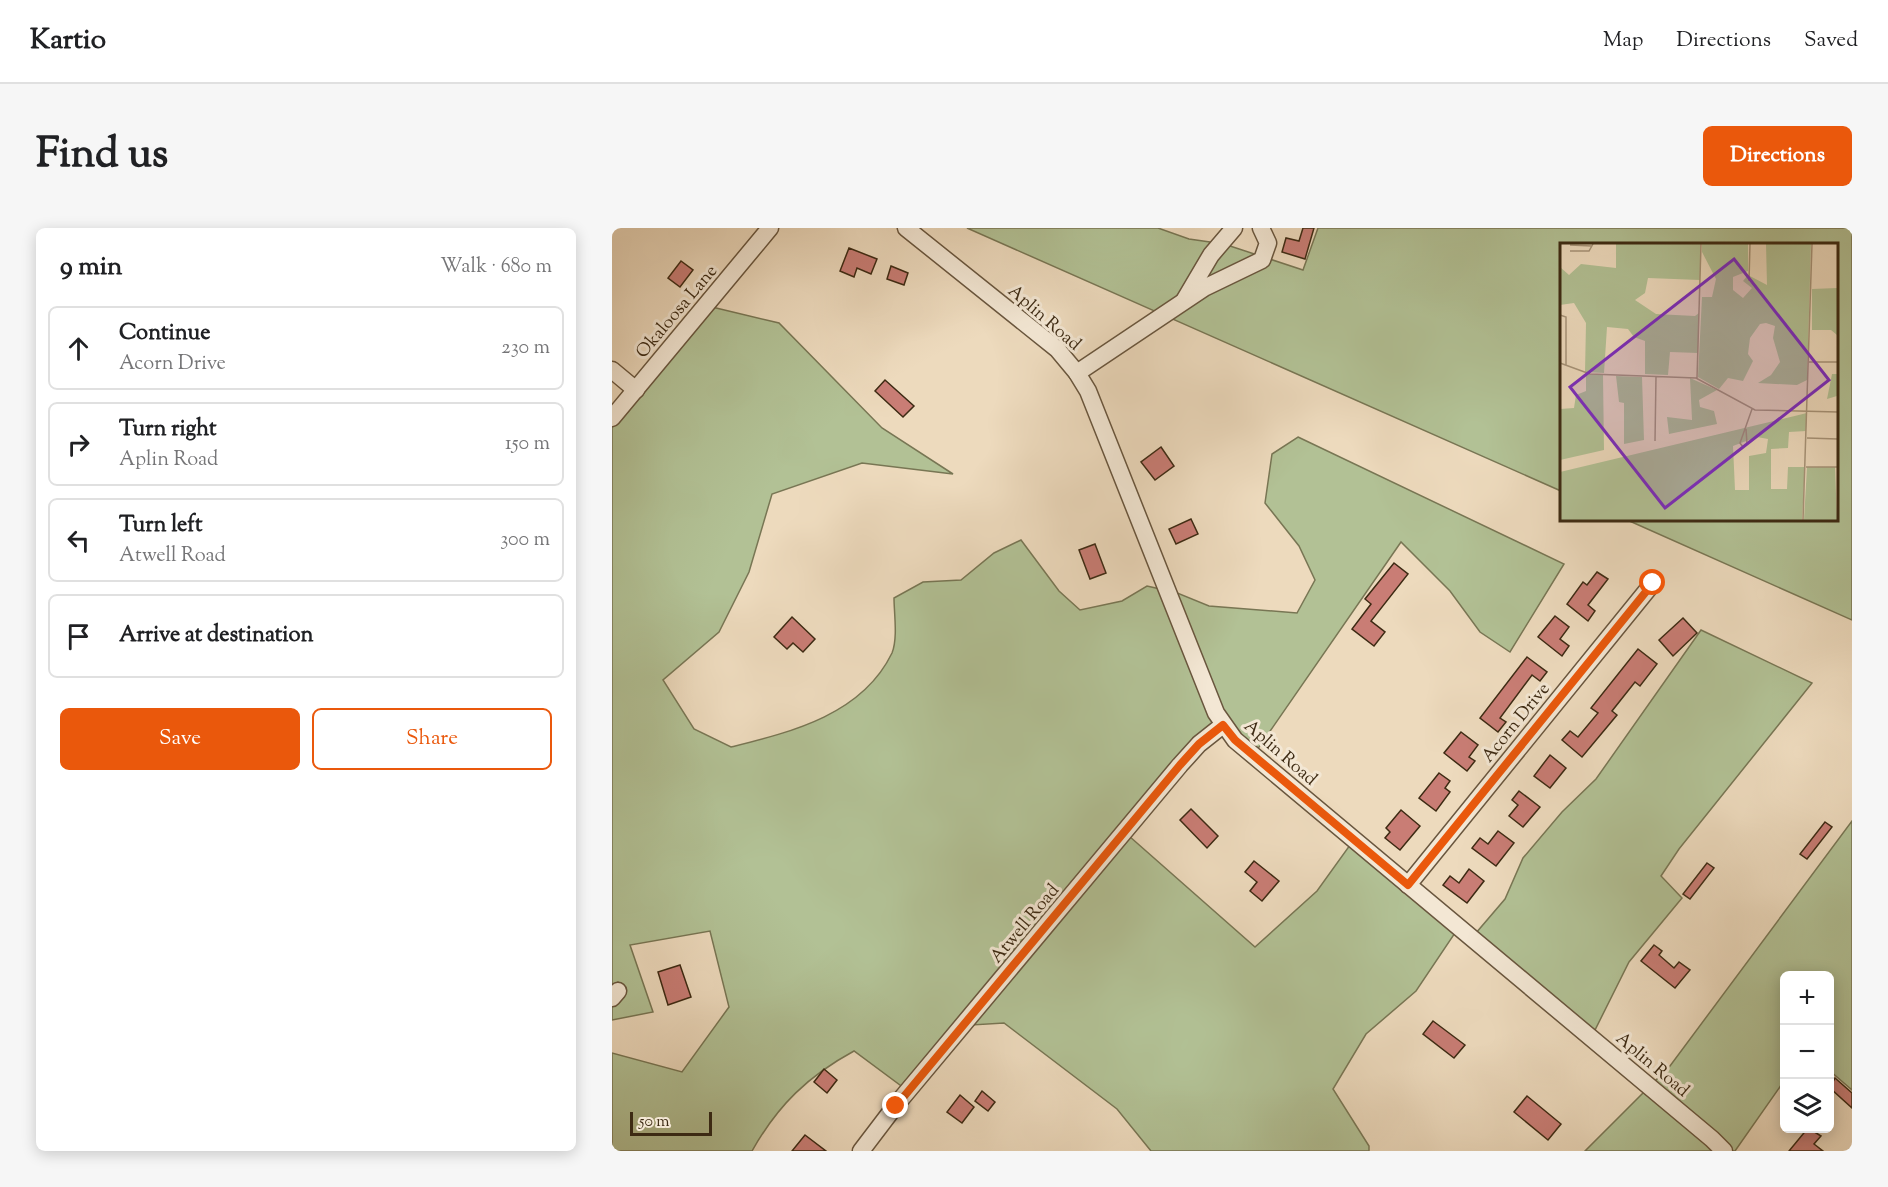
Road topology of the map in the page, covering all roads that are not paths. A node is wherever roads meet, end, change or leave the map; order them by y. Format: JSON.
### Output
{"nodes":[{"id":1,"x":770,"y":228,"type":"edge"},
{"id":2,"x":906,"y":228,"type":"edge"},
{"id":3,"x":1234,"y":228,"type":"edge"},
{"id":4,"x":1261,"y":228,"type":"edge"},
{"id":5,"x":1183,"y":303,"type":"junction"},
{"id":6,"x":612,"y":370,"type":"edge"},
{"id":7,"x":1077,"y":373,"type":"junction"},
{"id":8,"x":636,"y":390,"type":"junction"},
{"id":9,"x":612,"y":418,"type":"edge"},
{"id":10,"x":1653,"y":583,"type":"dead end"},
{"id":11,"x":1223,"y":725,"type":"junction"},
{"id":12,"x":1408,"y":885,"type":"junction"},
{"id":13,"x":861,"y":1151,"type":"edge"},
{"id":14,"x":1724,"y":1151,"type":"edge"}],
"edges":[{"from":1,"to":8,"type":"street","name":"Okaloosa Lane"},
{"from":2,"to":7,"type":"street","name":"Aplin Road"},
{"from":3,"to":5,"type":"street"},
{"from":4,"to":5,"type":"street"},
{"from":5,"to":7,"type":"street"},
{"from":6,"to":8,"type":"street"},
{"from":7,"to":11,"type":"street","name":"Aplin Road"},
{"from":8,"to":9,"type":"street","name":"Okaloosa Lane"},
{"from":10,"to":12,"type":"street","name":"Acorn Drive"},
{"from":11,"to":12,"type":"street","name":"Aplin Road"},
{"from":11,"to":13,"type":"street","name":"Atwell Road"},
{"from":12,"to":14,"type":"street","name":"Aplin Road"}]}
